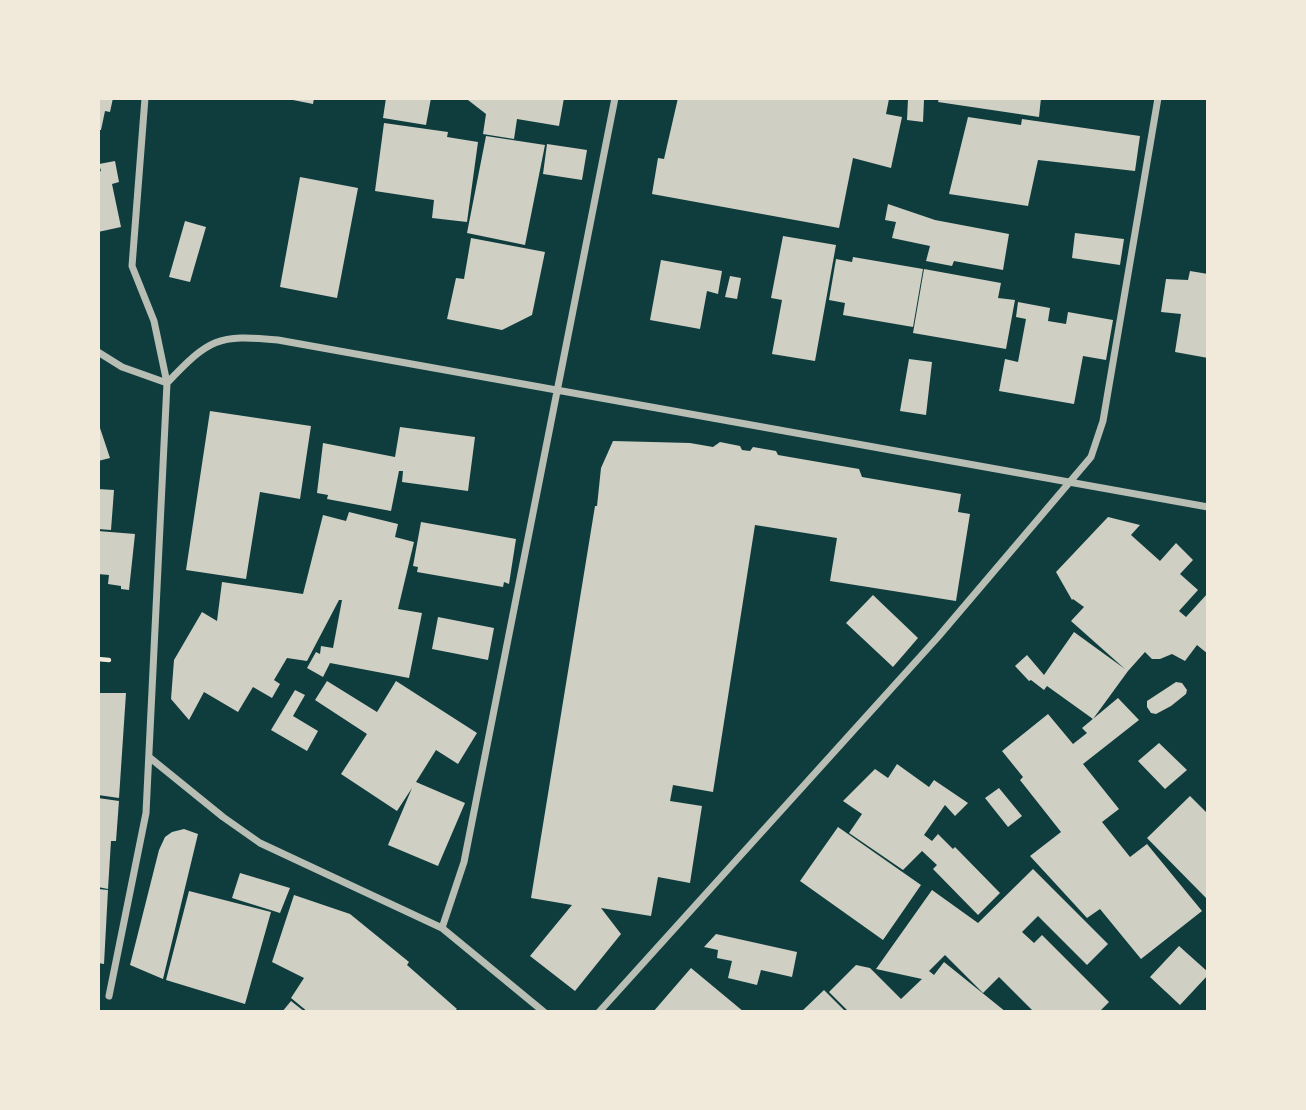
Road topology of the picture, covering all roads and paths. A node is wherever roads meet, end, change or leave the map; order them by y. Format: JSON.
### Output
{"nodes":[{"id":1,"x":145,"y":98,"type":"edge"},
{"id":2,"x":615,"y":98,"type":"edge"},
{"id":3,"x":1158,"y":98,"type":"edge"},
{"id":4,"x":98,"y":352,"type":"edge"},
{"id":5,"x":167,"y":383,"type":"junction"},
{"id":6,"x":559,"y":389,"type":"junction"},
{"id":7,"x":1069,"y":480,"type":"junction"},
{"id":8,"x":1208,"y":507,"type":"edge"},
{"id":9,"x":98,"y":659,"type":"edge"},
{"id":10,"x":109,"y":660,"type":"dead end"},
{"id":11,"x":149,"y":757,"type":"junction"},
{"id":12,"x":442,"y":928,"type":"junction"},
{"id":13,"x":109,"y":996,"type":"dead end"},
{"id":14,"x":544,"y":1012,"type":"edge"},
{"id":15,"x":598,"y":1012,"type":"edge"}],
"edges":[{"from":1,"to":5,"type":"street"},
{"from":2,"to":6,"type":"street"},
{"from":3,"to":7,"type":"street"},
{"from":4,"to":5,"type":"street"},
{"from":5,"to":6,"type":"street"},
{"from":5,"to":11,"type":"street"},
{"from":6,"to":7,"type":"street"},
{"from":6,"to":12,"type":"street"},
{"from":7,"to":8,"type":"street"},
{"from":7,"to":15,"type":"street"},
{"from":9,"to":10,"type":"path"},
{"from":11,"to":12,"type":"street"},
{"from":11,"to":13,"type":"street"},
{"from":12,"to":14,"type":"street"}]}
